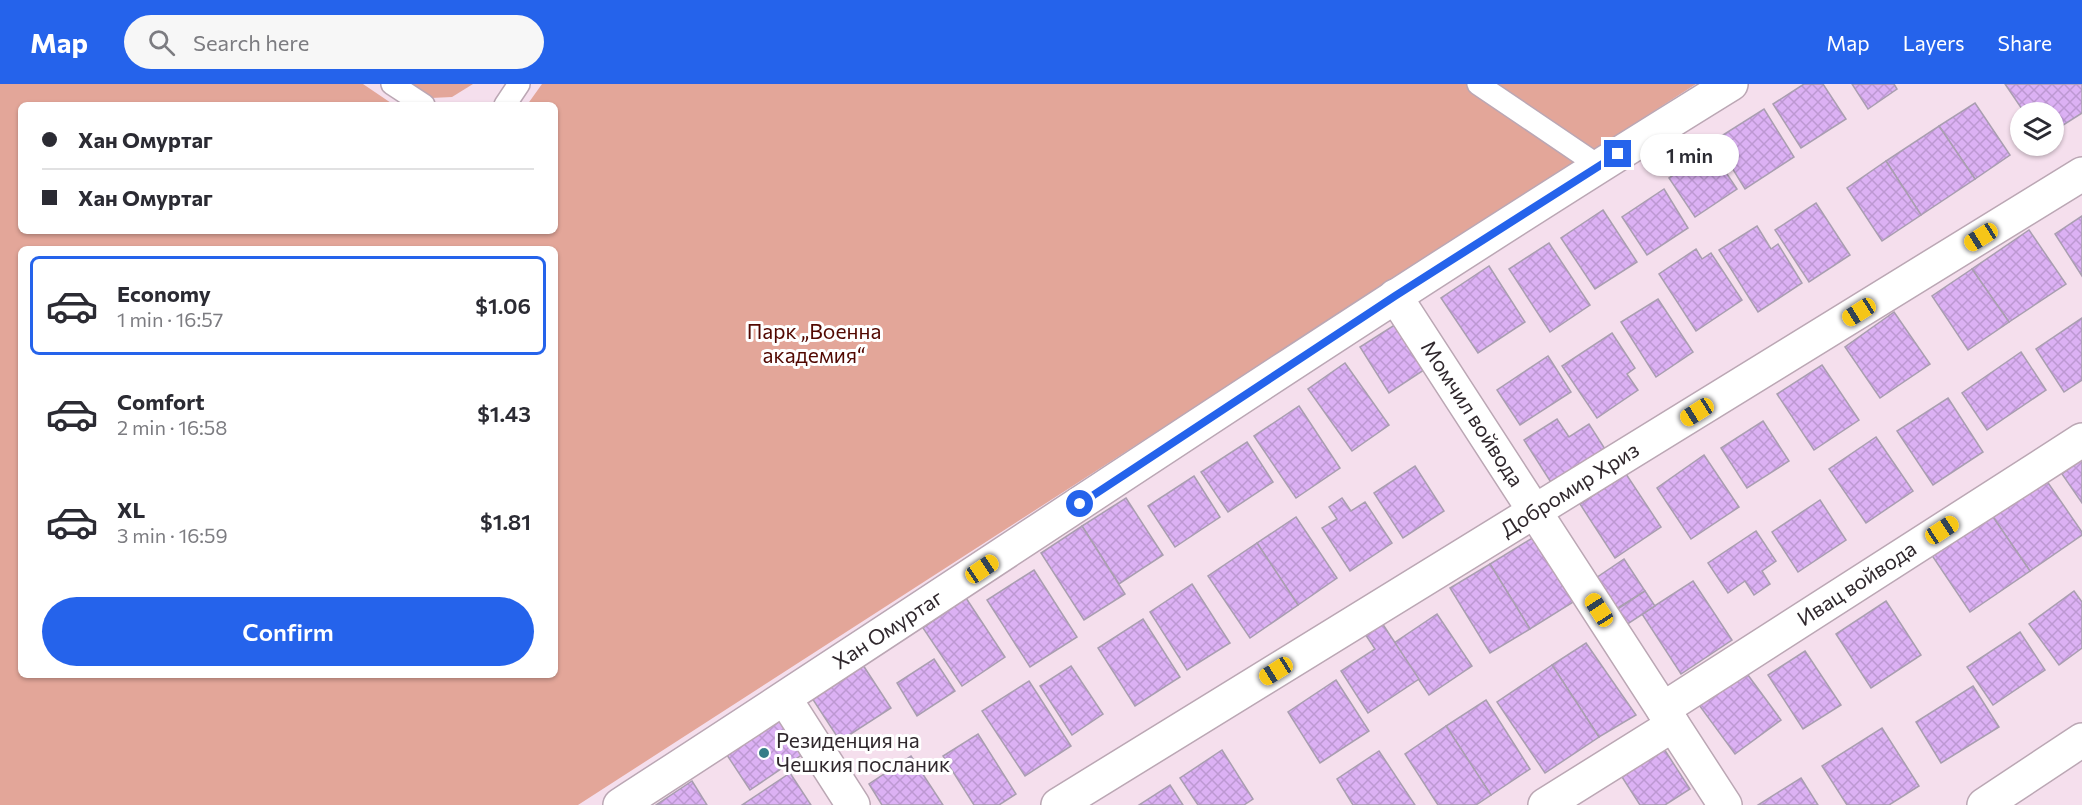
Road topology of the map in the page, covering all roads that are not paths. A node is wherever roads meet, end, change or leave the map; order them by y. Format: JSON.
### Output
{"nodes":[{"id":1,"x":392,"y":84,"type":"edge"},
{"id":2,"x":519,"y":84,"type":"edge"},
{"id":3,"x":1478,"y":84,"type":"edge"},
{"id":4,"x":1731,"y":84,"type":"edge"},
{"id":5,"x":419,"y":102,"type":"edge"},
{"id":6,"x":507,"y":102,"type":"edge"},
{"id":7,"x":1599,"y":166,"type":"junction"},
{"id":8,"x":2082,"y":174,"type":"edge"},
{"id":9,"x":1395,"y":296,"type":"junction"},
{"id":10,"x":2082,"y":440,"type":"edge"},
{"id":11,"x":1534,"y":512,"type":"junction"},
{"id":12,"x":785,"y":699,"type":"junction"},
{"id":13,"x":1668,"y":717,"type":"junction"},
{"id":14,"x":2082,"y":740,"type":"edge"},
{"id":15,"x":620,"y":805,"type":"edge"},
{"id":16,"x":853,"y":805,"type":"edge"},
{"id":17,"x":1058,"y":805,"type":"edge"},
{"id":18,"x":1545,"y":805,"type":"edge"},
{"id":19,"x":1725,"y":805,"type":"edge"},
{"id":20,"x":1984,"y":805,"type":"edge"}],
"edges":[{"from":1,"to":5,"type":"lane"},
{"from":2,"to":6,"type":"lane"},
{"from":3,"to":7,"type":"lane"},
{"from":4,"to":7,"type":"street","name":"Хан Омуртаг"},
{"from":7,"to":9,"type":"street","name":"Хан Омуртаг"},
{"from":8,"to":11,"type":"street","name":"Добромир Хриз"},
{"from":9,"to":11,"type":"street","name":"Момчил войвода"},
{"from":9,"to":12,"type":"street","name":"Хан Омуртаг"},
{"from":10,"to":13,"type":"street","name":"Ивац войвода"},
{"from":11,"to":13,"type":"street","name":"Момчил войвода"},
{"from":11,"to":17,"type":"street","name":"Добромир Хриз"},
{"from":12,"to":15,"type":"street","name":"Хан Омуртаг"},
{"from":12,"to":16,"type":"street"},
{"from":13,"to":18,"type":"street","name":"Ивац войвода"},
{"from":13,"to":19,"type":"street","name":"Момчил войвода"},
{"from":14,"to":20,"type":"street"}]}
